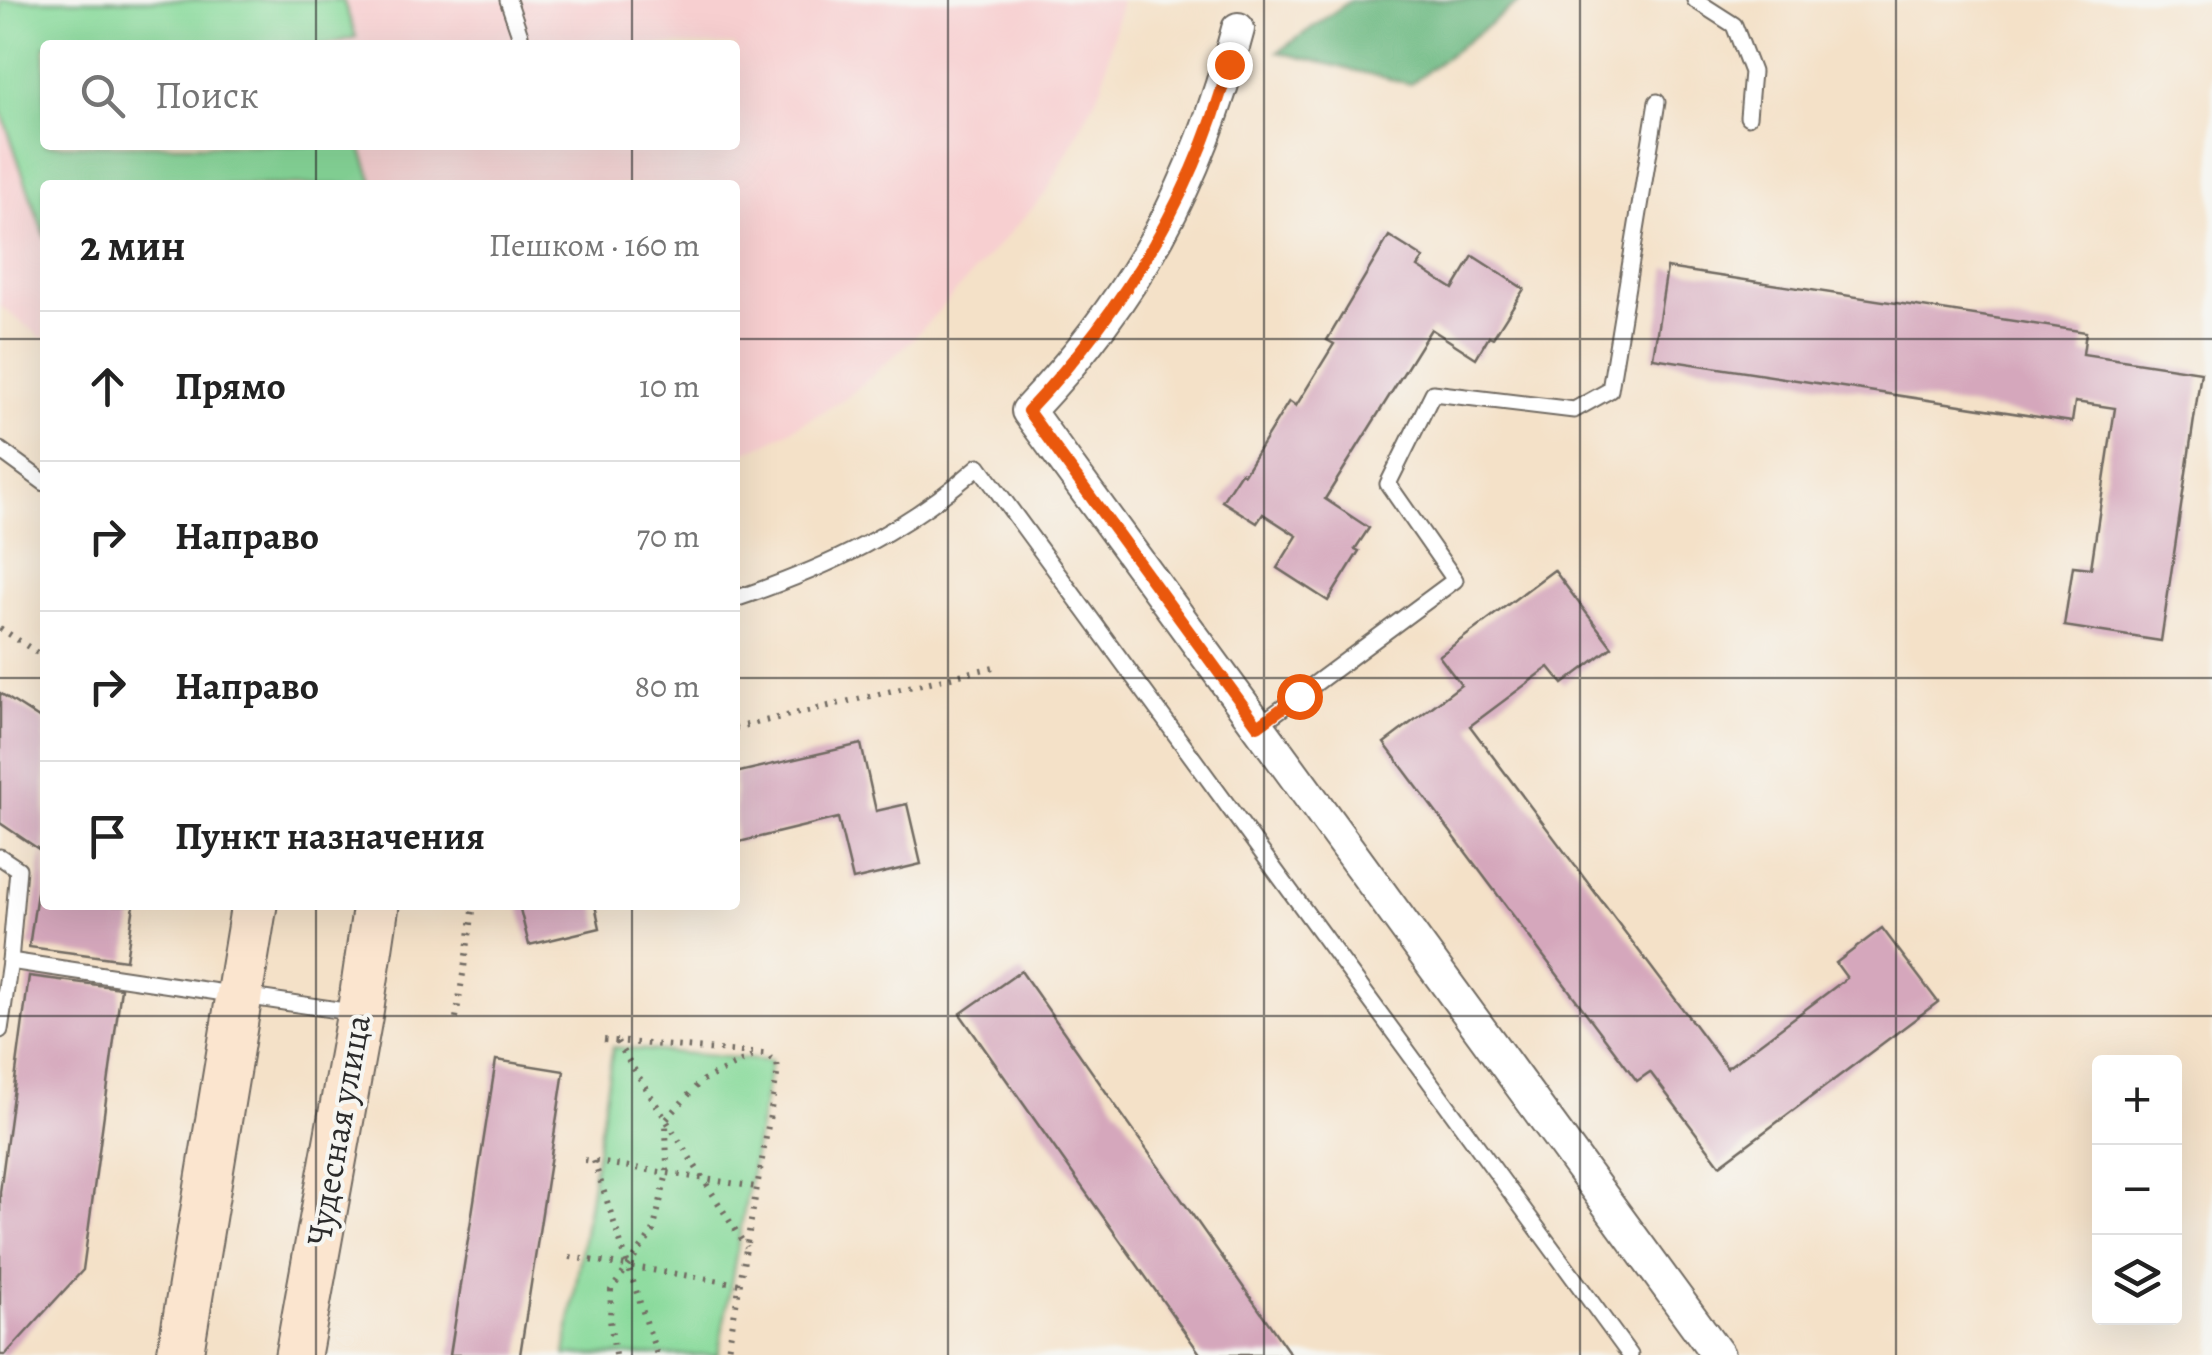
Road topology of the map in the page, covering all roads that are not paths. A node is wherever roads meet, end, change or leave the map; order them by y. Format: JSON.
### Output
{"nodes":[{"id":1,"x":508,"y":0,"type":"edge"},
{"id":2,"x":1694,"y":0,"type":"edge"},
{"id":3,"x":1238,"y":29,"type":"dead end"},
{"id":4,"x":520,"y":35,"type":"dead end"},
{"id":5,"x":1657,"y":102,"type":"dead end"},
{"id":6,"x":1748,"y":117,"type":"dead end"},
{"id":7,"x":0,"y":450,"type":"edge"},
{"id":8,"x":40,"y":479,"type":"edge"},
{"id":9,"x":740,"y":597,"type":"edge"},
{"id":10,"x":1258,"y":726,"type":"junction"},
{"id":11,"x":0,"y":858,"type":"edge"},
{"id":12,"x":253,"y":910,"type":"edge"},
{"id":13,"x":375,"y":910,"type":"edge"},
{"id":14,"x":10,"y":961,"type":"junction"},
{"id":15,"x":238,"y":993,"type":"junction"},
{"id":16,"x":360,"y":1013,"type":"junction"},
{"id":17,"x":0,"y":1030,"type":"edge"},
{"id":18,"x":180,"y":1355,"type":"edge"},
{"id":19,"x":298,"y":1355,"type":"edge"},
{"id":20,"x":1630,"y":1355,"type":"edge"},
{"id":21,"x":1718,"y":1355,"type":"edge"}],
"edges":[{"from":1,"to":4,"type":"lane"},
{"from":2,"to":6,"type":"lane"},
{"from":3,"to":10,"type":"street"},
{"from":5,"to":10,"type":"lane"},
{"from":7,"to":8,"type":"lane"},
{"from":9,"to":20,"type":"lane"},
{"from":10,"to":21,"type":"street"},
{"from":11,"to":14,"type":"lane"},
{"from":12,"to":15,"type":"street"},
{"from":13,"to":16,"type":"street","name":"Чудесная улица"},
{"from":14,"to":15,"type":"lane"},
{"from":14,"to":17,"type":"lane"},
{"from":15,"to":16,"type":"lane"},
{"from":15,"to":18,"type":"street"},
{"from":16,"to":19,"type":"street","name":"Чудесная улица"}]}
